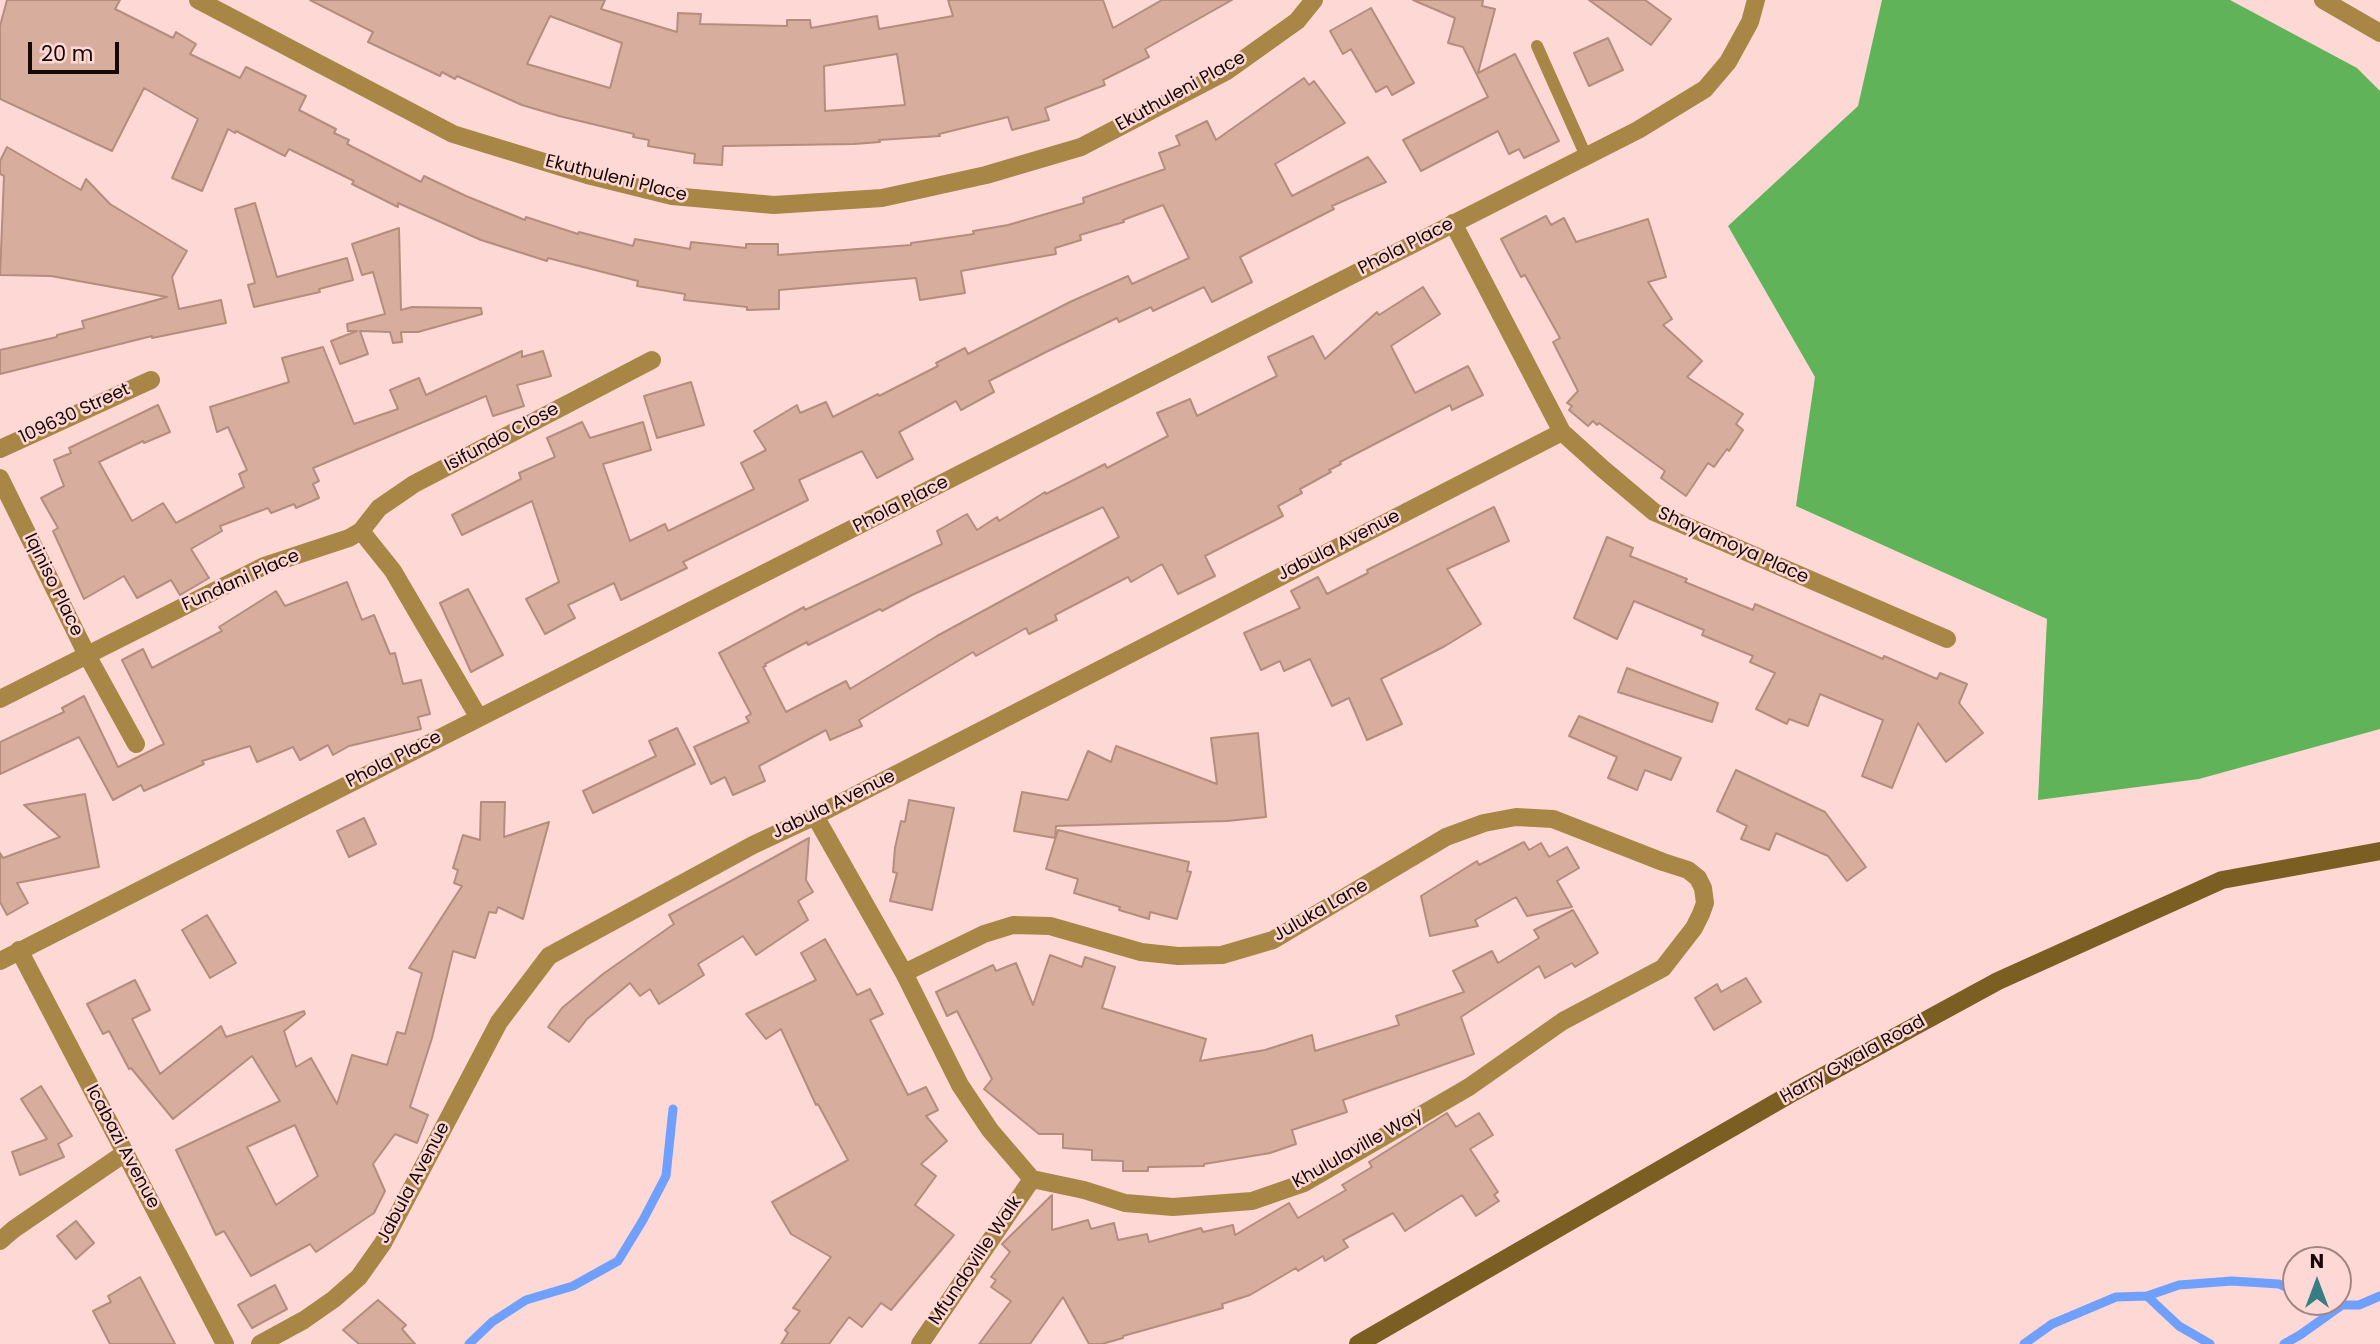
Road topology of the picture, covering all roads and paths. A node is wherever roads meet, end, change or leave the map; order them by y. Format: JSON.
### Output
{"nodes":[{"id":1,"x":198,"y":0,"type":"edge"},
{"id":2,"x":1314,"y":0,"type":"edge"},
{"id":3,"x":1756,"y":0,"type":"edge"},
{"id":4,"x":2323,"y":0,"type":"edge"},
{"id":5,"x":2380,"y":33,"type":"edge"},
{"id":6,"x":1538,"y":46,"type":"dead end"},
{"id":7,"x":1586,"y":156,"type":"junction"},
{"id":8,"x":1453,"y":223,"type":"junction"},
{"id":9,"x":652,"y":359,"type":"dead end"},
{"id":10,"x":151,"y":380,"type":"dead end"},
{"id":11,"x":1562,"y":432,"type":"junction"},
{"id":12,"x":0,"y":449,"type":"edge"},
{"id":13,"x":0,"y":478,"type":"edge"},
{"id":14,"x":361,"y":530,"type":"junction"},
{"id":15,"x":1947,"y":639,"type":"dead end"},
{"id":16,"x":87,"y":655,"type":"junction"},
{"id":17,"x":0,"y":699,"type":"edge"},
{"id":18,"x":479,"y":718,"type":"junction"},
{"id":19,"x":136,"y":744,"type":"dead end"},
{"id":20,"x":815,"y":816,"type":"junction"},
{"id":21,"x":2380,"y":851,"type":"edge"},
{"id":22,"x":1688,"y":870,"type":"joint"},
{"id":23,"x":19,"y":950,"type":"junction"},
{"id":24,"x":0,"y":961,"type":"edge"},
{"id":25,"x":904,"y":973,"type":"junction"},
{"id":26,"x":125,"y":1153,"type":"junction"},
{"id":27,"x":1032,"y":1179,"type":"junction"},
{"id":28,"x":0,"y":1241,"type":"edge"},
{"id":29,"x":225,"y":1344,"type":"edge"},
{"id":30,"x":260,"y":1344,"type":"edge"},
{"id":31,"x":920,"y":1344,"type":"edge"},
{"id":32,"x":1358,"y":1344,"type":"edge"}],
"edges":[{"from":1,"to":2,"type":"street","name":"Ekuthuleni Place"},
{"from":3,"to":7,"type":"street","name":"Phola Place"},
{"from":4,"to":5,"type":"street"},
{"from":6,"to":7,"type":"lane"},
{"from":7,"to":8,"type":"street","name":"Phola Place"},
{"from":8,"to":11,"type":"street","name":"Shayamoya Place"},
{"from":8,"to":18,"type":"street","name":"Phola Place"},
{"from":9,"to":14,"type":"street","name":"Isifundo Close"},
{"from":10,"to":12,"type":"street","name":"109630 Street"},
{"from":11,"to":15,"type":"street","name":"Shayamoya Place"},
{"from":11,"to":20,"type":"street","name":"Jabula Avenue"},
{"from":13,"to":16,"type":"street","name":"Iqiniso Place"},
{"from":14,"to":16,"type":"street","name":"Fundani Place"},
{"from":14,"to":18,"type":"street"},
{"from":16,"to":17,"type":"street","name":"Fundani Place"},
{"from":16,"to":19,"type":"street","name":"Iqiniso Place"},
{"from":18,"to":23,"type":"street","name":"Phola Place"},
{"from":20,"to":25,"type":"street"},
{"from":20,"to":30,"type":"street","name":"Jabula Avenue"},
{"from":21,"to":32,"type":"main road","name":"Harry Gwala Road"},
{"from":22,"to":25,"type":"street","name":"Juluka Lane"},
{"from":22,"to":27,"type":"street","name":"Khululaville Way"},
{"from":23,"to":24,"type":"street","name":"Phola Place"},
{"from":23,"to":26,"type":"street","name":"Icabazi Avenue"},
{"from":25,"to":27,"type":"street"},
{"from":26,"to":28,"type":"street"},
{"from":26,"to":29,"type":"street","name":"Icabazi Avenue"},
{"from":27,"to":31,"type":"street","name":"Mfundoville Walk"}]}
